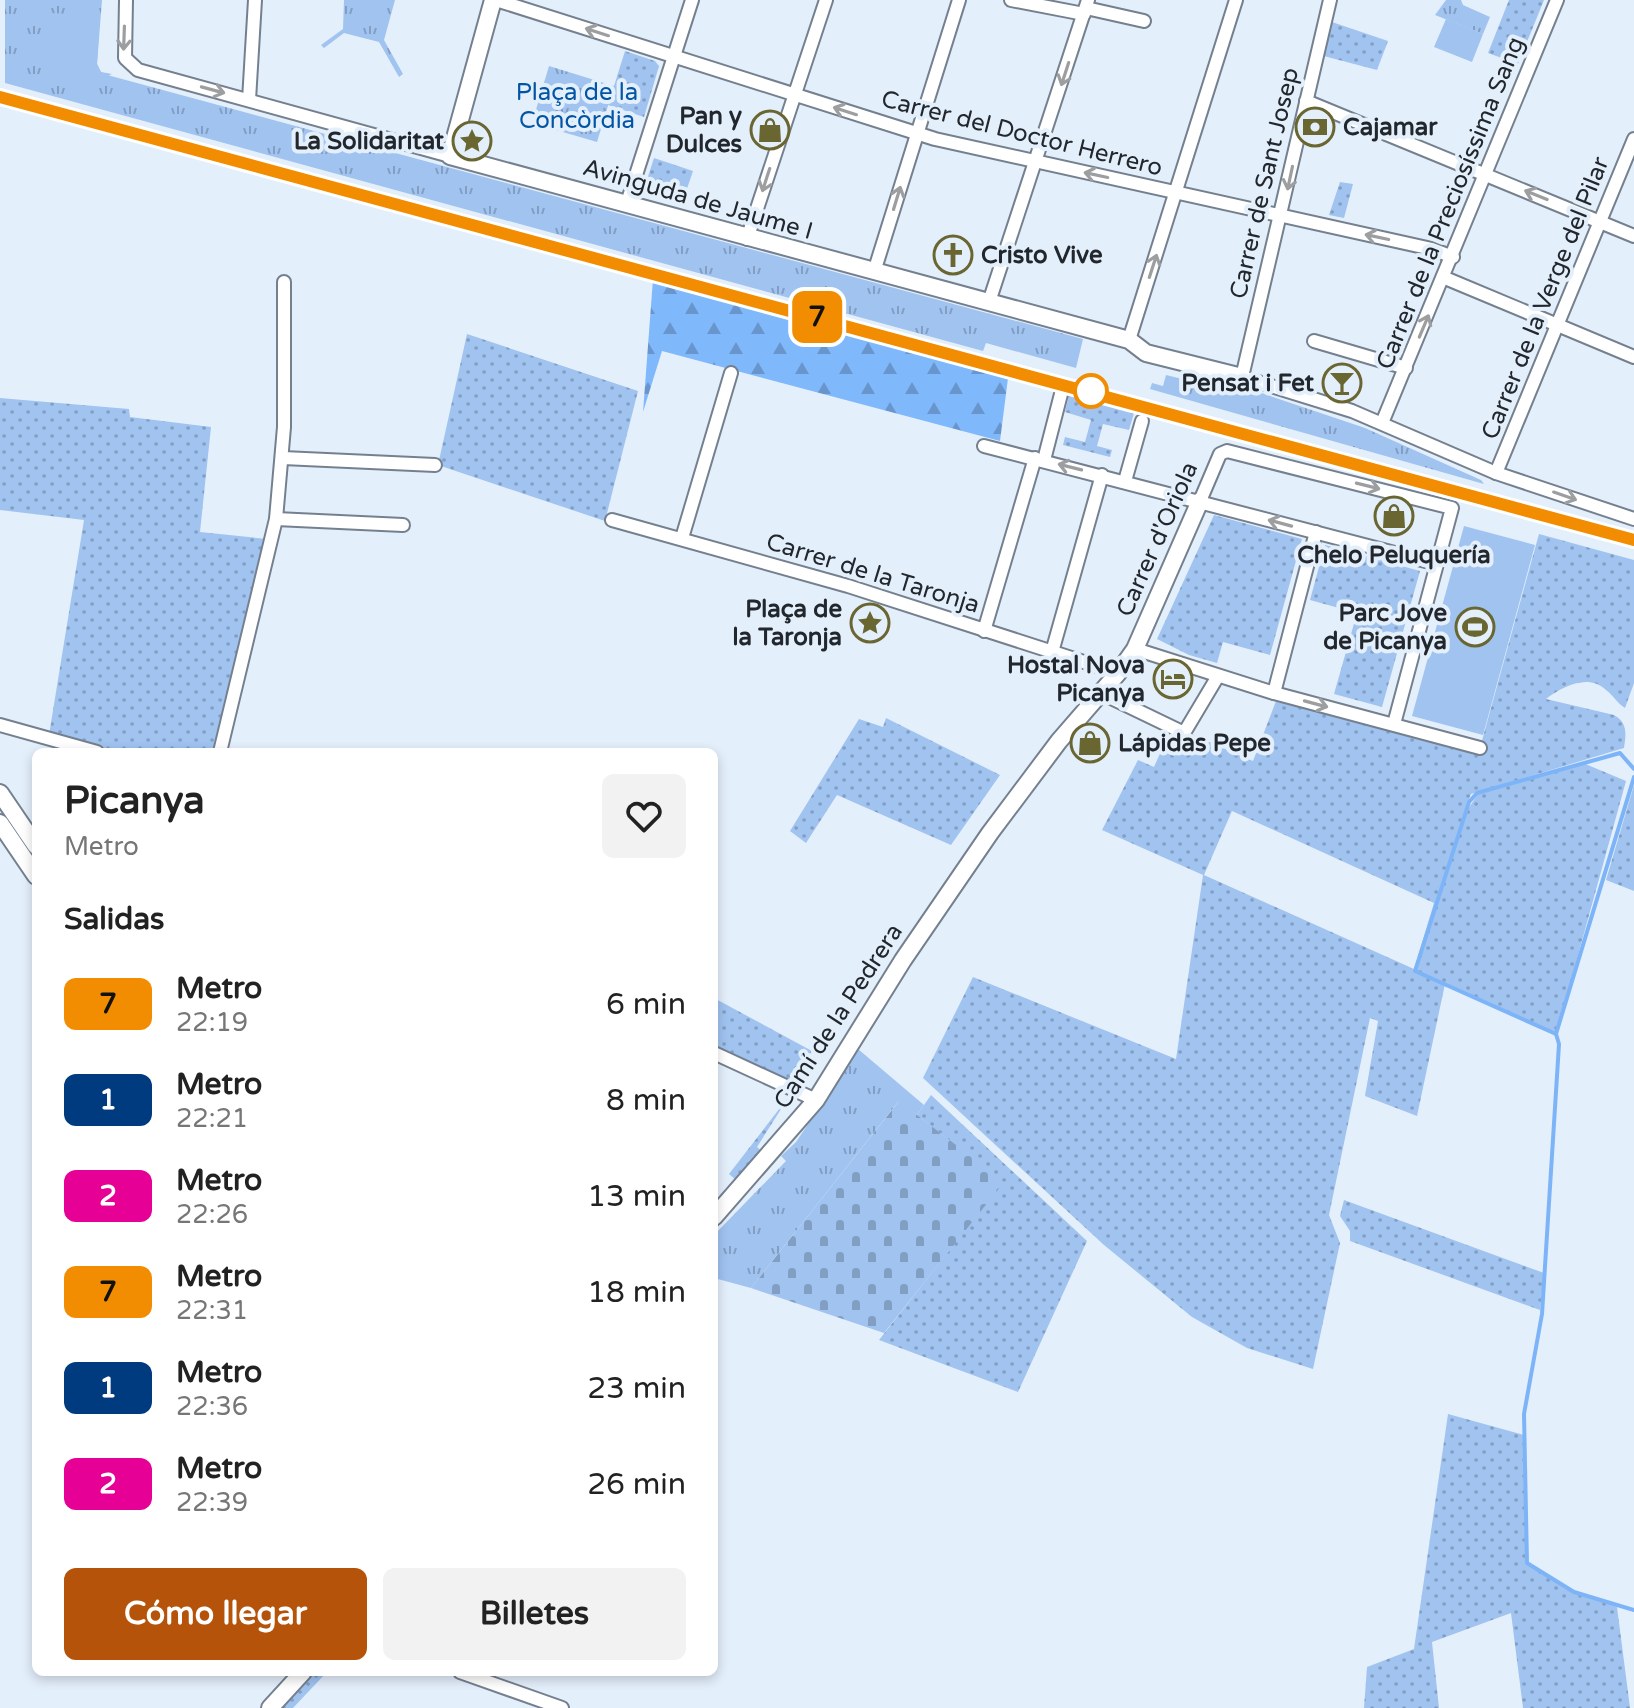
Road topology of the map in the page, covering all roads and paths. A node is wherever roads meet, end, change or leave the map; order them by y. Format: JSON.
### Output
{"nodes":[{"id":1,"x":126,"y":0,"type":"edge"},
{"id":2,"x":255,"y":0,"type":"edge"},
{"id":3,"x":495,"y":0,"type":"edge"},
{"id":4,"x":692,"y":0,"type":"edge"},
{"id":5,"x":826,"y":0,"type":"edge"},
{"id":6,"x":959,"y":0,"type":"edge"},
{"id":7,"x":1011,"y":0,"type":"edge"},
{"id":8,"x":1236,"y":0,"type":"edge"},
{"id":9,"x":1330,"y":0,"type":"edge"},
{"id":10,"x":1557,"y":0,"type":"edge"},
{"id":11,"x":1086,"y":8,"type":"edge"},
{"id":12,"x":1144,"y":21,"type":"dead end"},
{"id":13,"x":674,"y":56,"type":"junction"},
{"id":14,"x":794,"y":95,"type":"junction"},
{"id":15,"x":249,"y":100,"type":"junction"},
{"id":16,"x":1306,"y":101,"type":"junction"},
{"id":17,"x":917,"y":134,"type":"junction"},
{"id":18,"x":1634,"y":139,"type":"edge"},
{"id":19,"x":450,"y":156,"type":"junction"},
{"id":20,"x":1037,"y":162,"type":"junction"},
{"id":21,"x":1485,"y":174,"type":"junction"},
{"id":22,"x":1177,"y":193,"type":"junction"},
{"id":23,"x":627,"y":203,"type":"junction"},
{"id":24,"x":1281,"y":217,"type":"junction"},
{"id":25,"x":1601,"y":221,"type":"junction"},
{"id":26,"x":1634,"y":236,"type":"edge"},
{"id":27,"x":747,"y":239,"type":"junction"},
{"id":28,"x":1453,"y":257,"type":"junction"},
{"id":29,"x":874,"y":272,"type":"junction"},
{"id":30,"x":1445,"y":278,"type":"junction"},
{"id":31,"x":284,"y":282,"type":"dead end"},
{"id":32,"x":989,"y":302,"type":"junction"},
{"id":33,"x":1558,"y":325,"type":"junction"},
{"id":34,"x":1129,"y":340,"type":"junction"},
{"id":35,"x":1314,"y":341,"type":"dead end"},
{"id":36,"x":1634,"y":357,"type":"edge"},
{"id":37,"x":1406,"y":368,"type":"junction"},
{"id":38,"x":731,"y":373,"type":"dead end"},
{"id":39,"x":1242,"y":377,"type":"junction"},
{"id":40,"x":1061,"y":394,"type":"dead end"},
{"id":41,"x":1142,"y":421,"type":"dead end"},
{"id":42,"x":1382,"y":423,"type":"junction"},
{"id":43,"x":984,"y":446,"type":"dead end"},
{"id":44,"x":283,"y":458,"type":"junction"},
{"id":45,"x":1039,"y":459,"type":"junction"},
{"id":46,"x":435,"y":465,"type":"dead end"},
{"id":47,"x":1496,"y":473,"type":"junction"},
{"id":48,"x":1102,"y":475,"type":"junction"},
{"id":49,"x":1125,"y":481,"type":"junction"},
{"id":50,"x":1200,"y":501,"type":"junction"},
{"id":51,"x":276,"y":519,"type":"junction"},
{"id":52,"x":1634,"y":519,"type":"edge"},
{"id":53,"x":612,"y":520,"type":"dead end"},
{"id":54,"x":403,"y":525,"type":"dead end"},
{"id":55,"x":1316,"y":532,"type":"junction"},
{"id":56,"x":682,"y":538,"type":"junction"},
{"id":57,"x":1437,"y":564,"type":"junction"},
{"id":58,"x":984,"y":631,"type":"junction"},
{"id":59,"x":1135,"y":649,"type":"junction"},
{"id":60,"x":1052,"y":652,"type":"junction"},
{"id":61,"x":1118,"y":673,"type":"junction"},
{"id":62,"x":1218,"y":676,"type":"junction"},
{"id":63,"x":1101,"y":693,"type":"junction"},
{"id":64,"x":1274,"y":693,"type":"junction"},
{"id":65,"x":1394,"y":724,"type":"junction"},
{"id":66,"x":0,"y":725,"type":"edge"},
{"id":67,"x":83,"y":748,"type":"edge"},
{"id":68,"x":221,"y":748,"type":"edge"},
{"id":69,"x":1480,"y":748,"type":"dead end"},
{"id":70,"x":0,"y":793,"type":"edge"},
{"id":71,"x":0,"y":823,"type":"edge"},
{"id":72,"x":990,"y":833,"type":"joint"},
{"id":73,"x":32,"y":840,"type":"edge"},
{"id":74,"x":32,"y":870,"type":"edge"},
{"id":75,"x":718,"y":1055,"type":"edge"},
{"id":76,"x":816,"y":1100,"type":"junction"},
{"id":77,"x":718,"y":1212,"type":"edge"},
{"id":78,"x":299,"y":1676,"type":"edge"},
{"id":79,"x":471,"y":1676,"type":"edge"},
{"id":80,"x":270,"y":1708,"type":"edge"},
{"id":81,"x":562,"y":1708,"type":"edge"}],
"edges":[{"from":1,"to":15,"type":"street","name":"Avinguda de Jaume I","one_way":true},
{"from":2,"to":15,"type":"street"},
{"from":13,"to":3,"type":"street","name":"Carrer del Doctor Herrero","one_way":true},
{"from":3,"to":19,"type":"street"},
{"from":4,"to":13,"type":"street"},
{"from":5,"to":14,"type":"street"},
{"from":6,"to":17,"type":"street"},
{"from":7,"to":11,"type":"street"},
{"from":8,"to":22,"type":"street"},
{"from":9,"to":16,"type":"street","name":"Carrer de Sant Josep"},
{"from":10,"to":21,"type":"street","name":"Carrer de la Preciosíssima Sang"},
{"from":11,"to":12,"type":"street"},
{"from":11,"to":20,"type":"street","one_way":true},
{"from":13,"to":14,"type":"street","name":"Carrer del Doctor Herrero"},
{"from":13,"to":23,"type":"street"},
{"from":17,"to":14,"type":"street","name":"Carrer del Doctor Herrero","one_way":true},
{"from":14,"to":27,"type":"street","one_way":true},
{"from":15,"to":19,"type":"street","name":"Avinguda de Jaume I"},
{"from":16,"to":21,"type":"street"},
{"from":16,"to":24,"type":"street","name":"Carrer de Sant Josep","one_way":true},
{"from":17,"to":20,"type":"street","name":"Carrer del Doctor Herrero"},
{"from":29,"to":17,"type":"street","one_way":true},
{"from":18,"to":25,"type":"street","name":"Carrer de la Verge del Pilar"},
{"from":19,"to":23,"type":"street","name":"Avinguda de Jaume I"},
{"from":22,"to":20,"type":"street","name":"Carrer del Doctor Herrero","one_way":true},
{"from":20,"to":32,"type":"street"},
{"from":25,"to":21,"type":"street","one_way":true},
{"from":21,"to":28,"type":"street","name":"Carrer de la Preciosíssima Sang"},
{"from":22,"to":24,"type":"street","name":"Carrer del Doctor Herrero"},
{"from":34,"to":22,"type":"street","one_way":true},
{"from":23,"to":27,"type":"street","name":"Avinguda de Jaume I"},
{"from":28,"to":24,"type":"street","name":"Carrer del Doctor Herrero","one_way":true},
{"from":24,"to":39,"type":"street","name":"Carrer de Sant Josep"},
{"from":25,"to":26,"type":"street"},
{"from":25,"to":33,"type":"street","name":"Carrer de la Verge del Pilar"},
{"from":27,"to":29,"type":"street","name":"Avinguda de Jaume I"},
{"from":28,"to":30,"type":"street","name":"Carrer de la Preciosíssima Sang"},
{"from":29,"to":32,"type":"street","name":"Avinguda de Jaume I"},
{"from":30,"to":33,"type":"street"},
{"from":37,"to":30,"type":"street","name":"Carrer de la Preciosíssima Sang","one_way":true},
{"from":31,"to":44,"type":"street"},
{"from":32,"to":34,"type":"street","name":"Avinguda de Jaume I"},
{"from":33,"to":36,"type":"street"},
{"from":33,"to":47,"type":"street","name":"Carrer de la Verge del Pilar"},
{"from":34,"to":39,"type":"street","name":"Avinguda de Jaume I"},
{"from":35,"to":37,"type":"street"},
{"from":37,"to":42,"type":"street","name":"Carrer de la Preciosíssima Sang"},
{"from":38,"to":56,"type":"street"},
{"from":39,"to":42,"type":"street"},
{"from":40,"to":45,"type":"street"},
{"from":41,"to":49,"type":"street"},
{"from":42,"to":47,"type":"street"},
{"from":43,"to":45,"type":"street"},
{"from":44,"to":46,"type":"street"},
{"from":44,"to":51,"type":"street"},
{"from":48,"to":45,"type":"street","one_way":true},
{"from":45,"to":58,"type":"street"},
{"from":47,"to":52,"type":"street","one_way":true},
{"from":48,"to":49,"type":"street"},
{"from":48,"to":60,"type":"street"},
{"from":49,"to":50,"type":"street"},
{"from":55,"to":50,"type":"street","one_way":true},
{"from":50,"to":57,"type":"street","name":"Carrer d'Oriola","one_way":true},
{"from":50,"to":59,"type":"street","name":"Carrer d'Oriola"},
{"from":51,"to":54,"type":"street"},
{"from":51,"to":68,"type":"street"},
{"from":53,"to":56,"type":"street","name":"Carrer de la Taronja"},
{"from":55,"to":57,"type":"street"},
{"from":55,"to":64,"type":"street"},
{"from":56,"to":58,"type":"street","name":"Carrer de la Taronja"},
{"from":57,"to":65,"type":"street"},
{"from":58,"to":60,"type":"street","name":"Carrer de la Taronja"},
{"from":59,"to":61,"type":"street","name":"Carrer d'Oriola"},
{"from":59,"to":62,"type":"street"},
{"from":60,"to":61,"type":"street","name":"Carrer de la Taronja"},
{"from":61,"to":63,"type":"street","name":"Carrer d'Oriola"},
{"from":62,"to":63,"type":"street"},
{"from":62,"to":64,"type":"street"},
{"from":63,"to":72,"type":"street","name":"Carrer d'Oriola"},
{"from":64,"to":65,"type":"street","one_way":true},
{"from":65,"to":69,"type":"street"},
{"from":66,"to":67,"type":"street"},
{"from":70,"to":73,"type":"street"},
{"from":71,"to":74,"type":"street"},
{"from":72,"to":76,"type":"street","name":"Camí de la Pedrera"},
{"from":75,"to":76,"type":"street"},
{"from":76,"to":77,"type":"street","name":"Camí de la Pedrera"},
{"from":78,"to":80,"type":"street"},
{"from":79,"to":81,"type":"street"}]}
